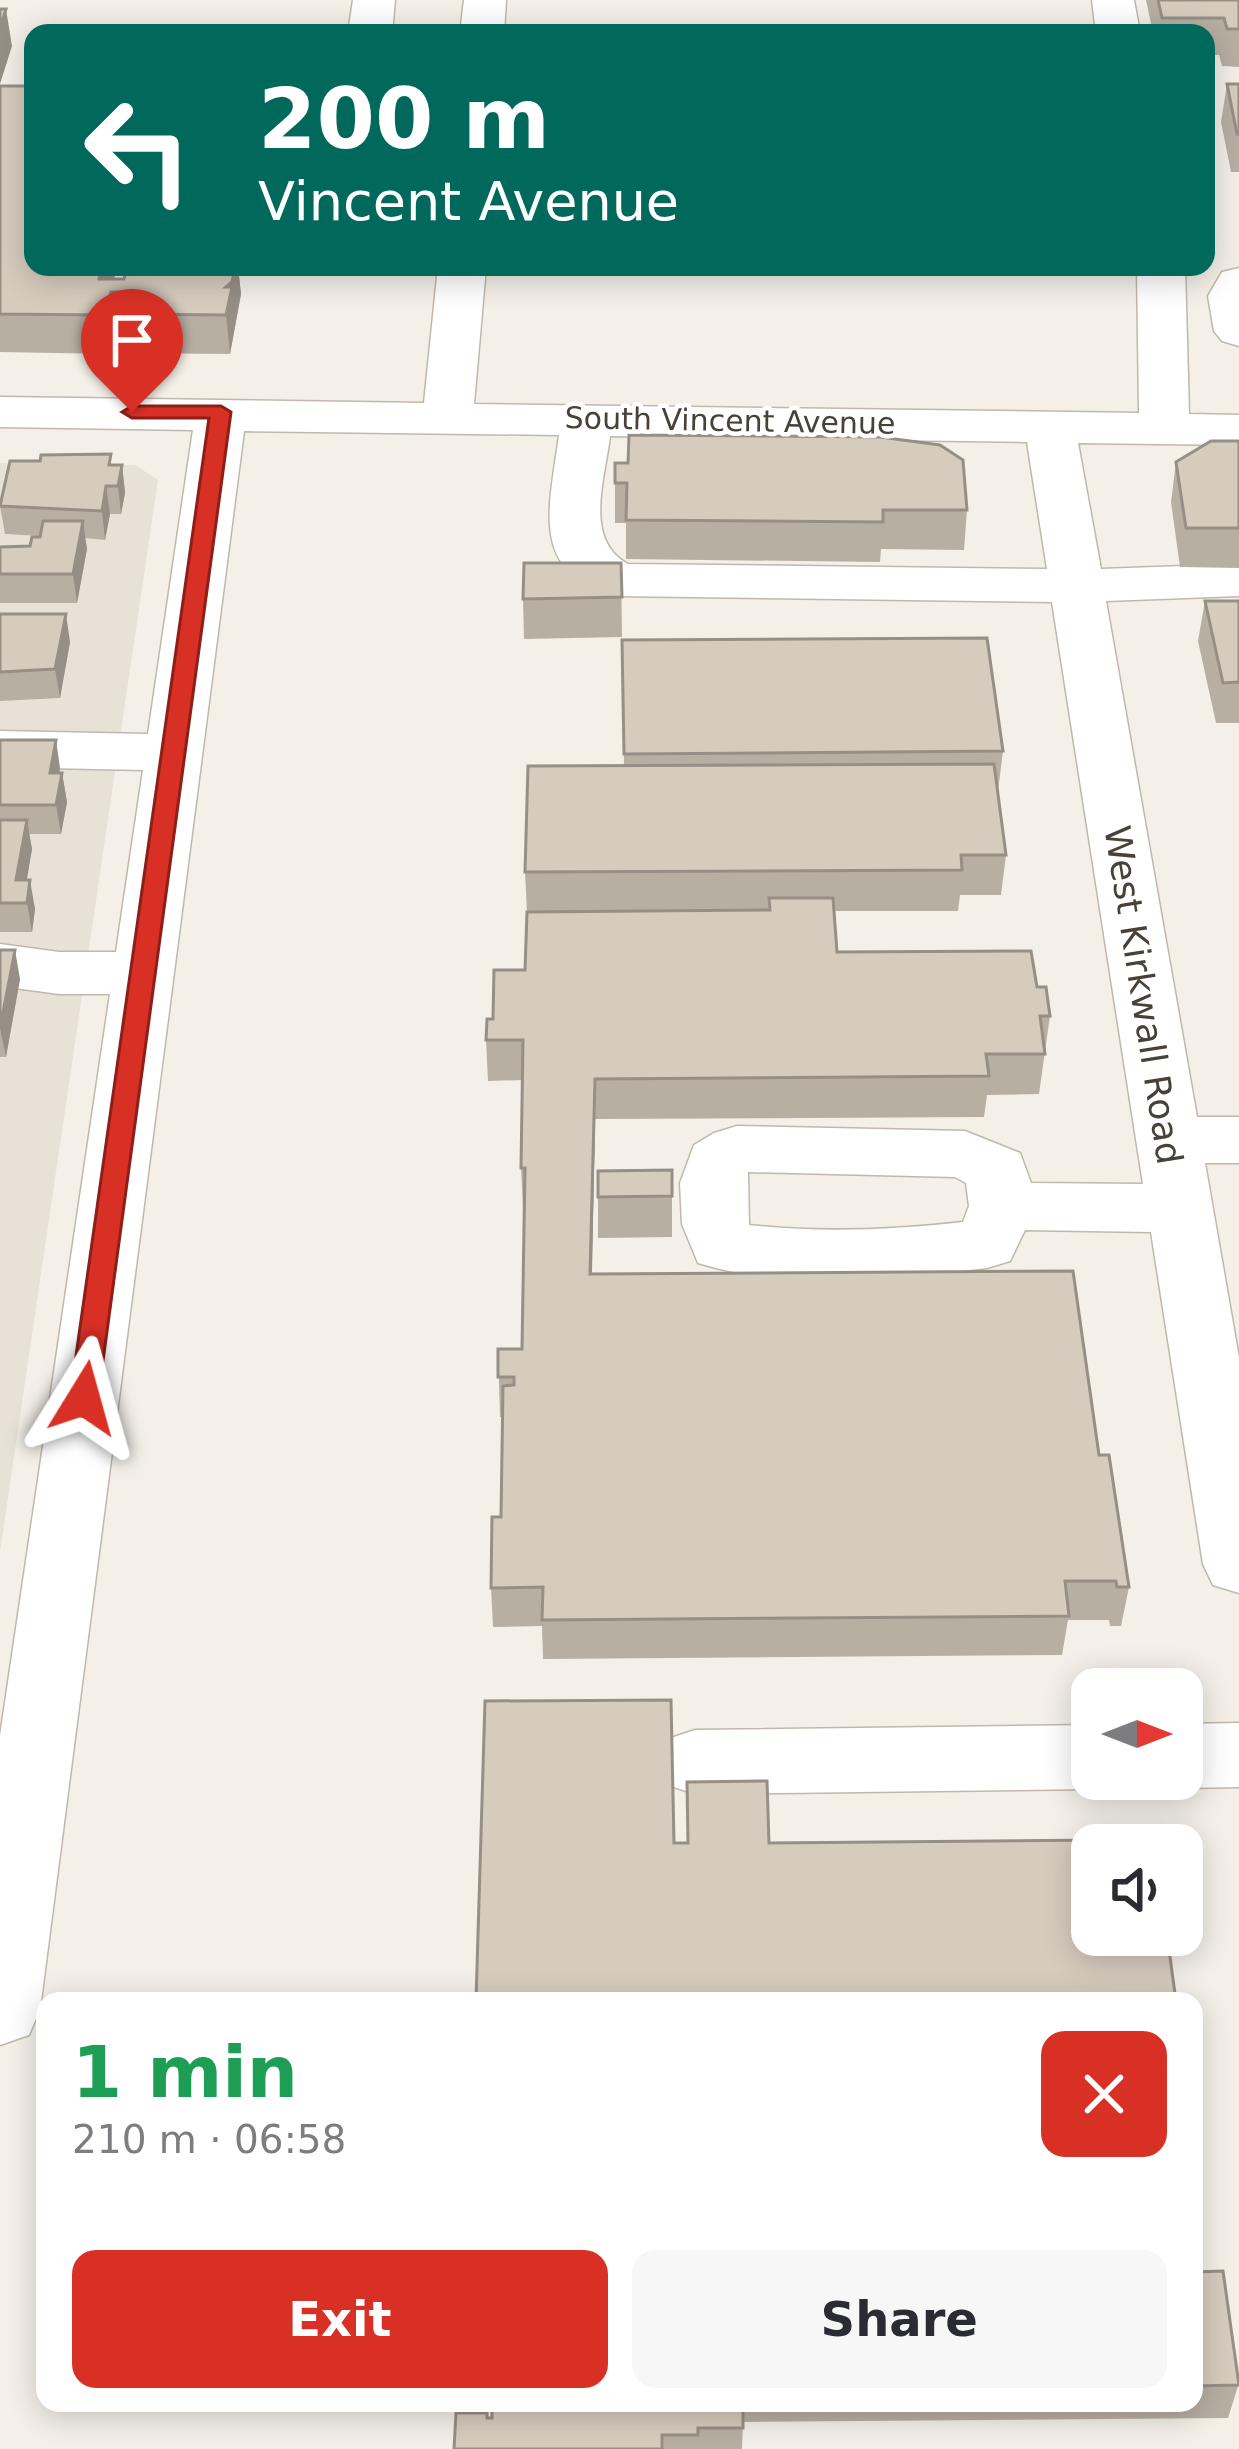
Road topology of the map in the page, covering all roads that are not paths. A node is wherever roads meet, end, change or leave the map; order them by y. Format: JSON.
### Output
{"nodes":[{"id":1,"x":461,"y":276,"type":"edge"},
{"id":2,"x":1162,"y":276,"type":"edge"},
{"id":3,"x":1239,"y":282,"type":"edge"},
{"id":4,"x":1239,"y":331,"type":"edge"},
{"id":5,"x":0,"y":412,"type":"edge"},
{"id":6,"x":221,"y":412,"type":"junction"},
{"id":7,"x":448,"y":416,"type":"junction"},
{"id":8,"x":586,"y":418,"type":"junction"},
{"id":9,"x":1050,"y":427,"type":"junction"},
{"id":10,"x":1163,"y":428,"type":"junction"},
{"id":11,"x":1239,"y":430,"type":"edge"},
{"id":12,"x":1239,"y":580,"type":"edge"},
{"id":13,"x":1076,"y":586,"type":"junction"},
{"id":14,"x":0,"y":749,"type":"edge"},
{"id":15,"x":173,"y":752,"type":"junction"},
{"id":16,"x":0,"y":965,"type":"edge"},
{"id":17,"x":143,"y":973,"type":"junction"},
{"id":18,"x":1168,"y":1140,"type":"junction"},
{"id":19,"x":1239,"y":1140,"type":"edge"},
{"id":20,"x":1002,"y":1205,"type":"dead end"},
{"id":21,"x":1180,"y":1209,"type":"junction"},
{"id":22,"x":1230,"y":1456,"type":"edge"},
{"id":23,"x":1239,"y":1564,"type":"edge"},
{"id":24,"x":1239,"y":1754,"type":"edge"},
{"id":25,"x":1203,"y":1755,"type":"edge"},
{"id":26,"x":1071,"y":1757,"type":"edge"},
{"id":27,"x":695,"y":1762,"type":"dead end"},
{"id":28,"x":13,"y":1824,"type":"edge"},
{"id":29,"x":0,"y":2008,"type":"edge"}],
"edges":[{"from":1,"to":7,"type":"street"},
{"from":2,"to":10,"type":"street"},
{"from":3,"to":4,"type":"street"},
{"from":5,"to":6,"type":"street","name":"South Vincent Avenue"},
{"from":6,"to":7,"type":"street","name":"South Vincent Avenue"},
{"from":6,"to":15,"type":"street"},
{"from":7,"to":8,"type":"street","name":"South Vincent Avenue"},
{"from":8,"to":9,"type":"street","name":"South Vincent Avenue"},
{"from":8,"to":13,"type":"street"},
{"from":9,"to":10,"type":"street","name":"South Vincent Avenue"},
{"from":9,"to":13,"type":"street","name":"West Kirkwall Road"},
{"from":10,"to":11,"type":"street","name":"South Vincent Avenue"},
{"from":12,"to":13,"type":"street"},
{"from":13,"to":18,"type":"street","name":"West Kirkwall Road"},
{"from":14,"to":15,"type":"street"},
{"from":15,"to":17,"type":"street"},
{"from":16,"to":17,"type":"street"},
{"from":17,"to":28,"type":"street"},
{"from":18,"to":19,"type":"street"},
{"from":18,"to":21,"type":"street","name":"West Kirkwall Road"},
{"from":20,"to":21,"type":"street"},
{"from":21,"to":22,"type":"street","name":"West Kirkwall Road"},
{"from":22,"to":23,"type":"street","name":"West Kirkwall Road"},
{"from":24,"to":25,"type":"street"},
{"from":26,"to":27,"type":"street"},
{"from":28,"to":29,"type":"street"}]}
